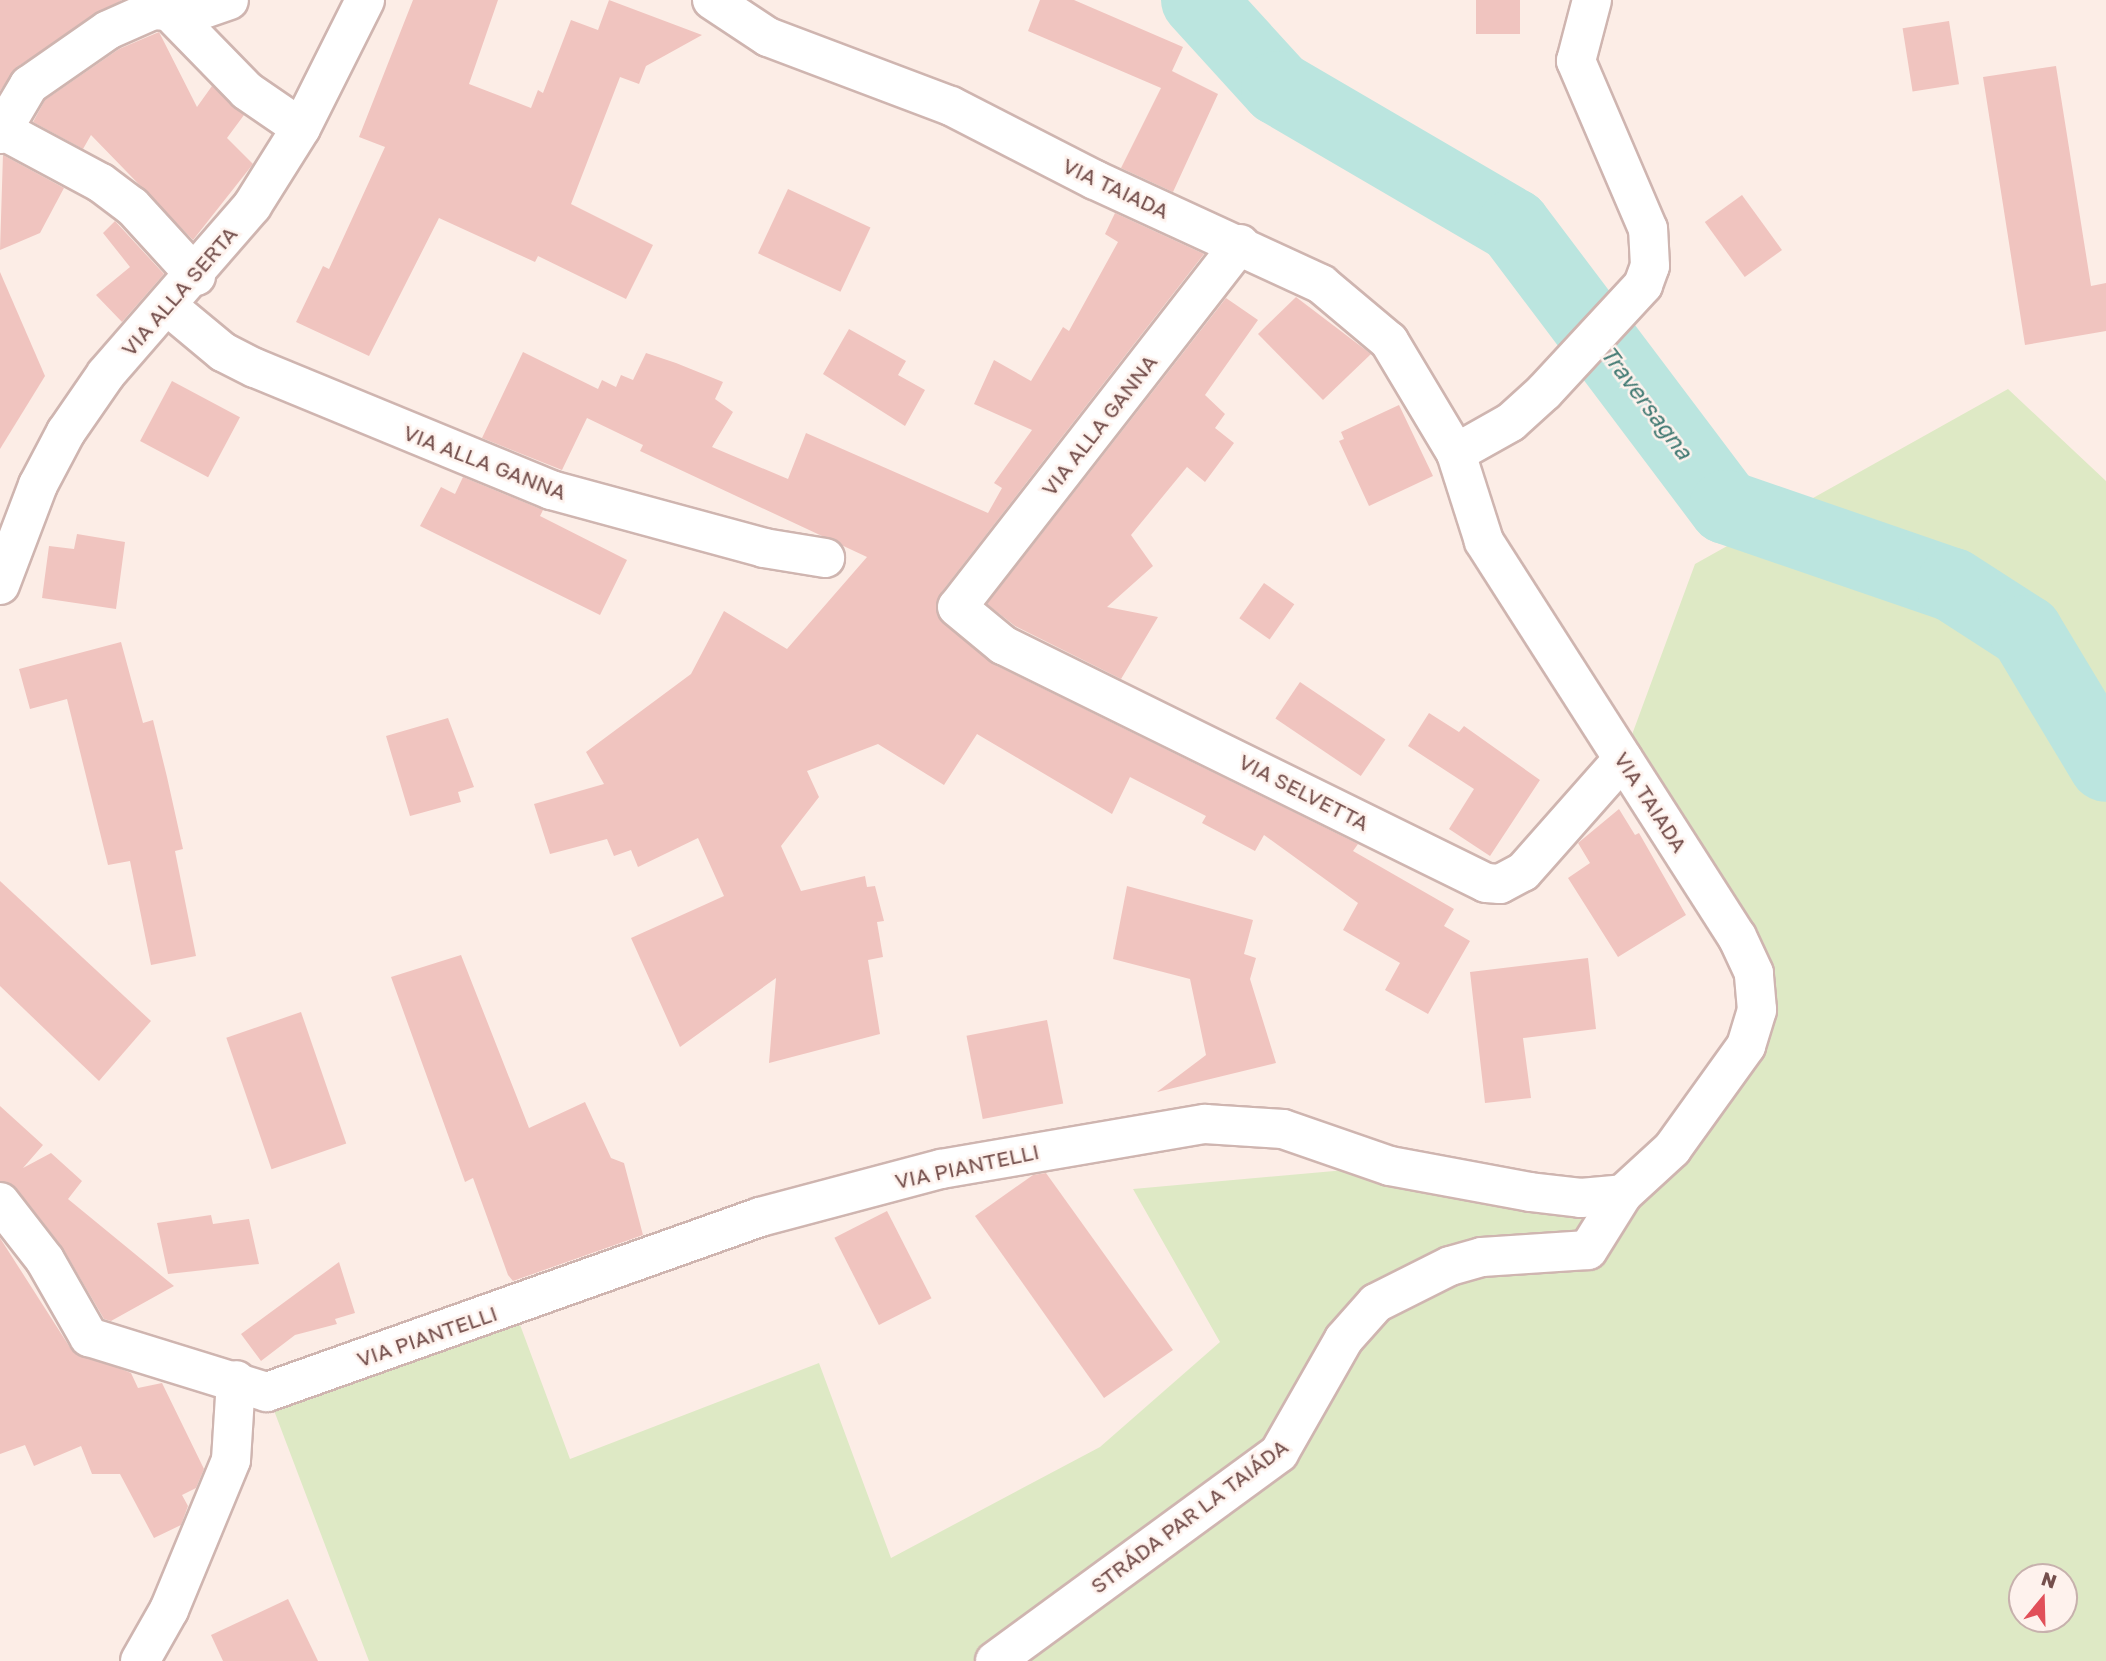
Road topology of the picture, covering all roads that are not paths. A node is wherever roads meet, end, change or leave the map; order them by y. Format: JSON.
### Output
{"nodes":[{"id":1,"x":229,"y":0,"type":"edge"},
{"id":2,"x":365,"y":0,"type":"edge"},
{"id":3,"x":712,"y":0,"type":"edge"},
{"id":4,"x":1592,"y":0,"type":"edge"},
{"id":5,"x":170,"y":12,"type":"junction"},
{"id":6,"x":301,"y":128,"type":"junction"},
{"id":7,"x":2,"y":133,"type":"edge"},
{"id":8,"x":1240,"y":244,"type":"junction"},
{"id":9,"x":196,"y":276,"type":"junction"},
{"id":10,"x":170,"y":307,"type":"junction"},
{"id":11,"x":1457,"y":453,"type":"junction"},
{"id":12,"x":825,"y":558,"type":"dead end"},
{"id":13,"x":0,"y":585,"type":"edge"},
{"id":14,"x":957,"y":607,"type":"joint"},
{"id":15,"x":1623,"y":759,"type":"junction"},
{"id":16,"x":1623,"y":1194,"type":"junction"},
{"id":17,"x":0,"y":1202,"type":"edge"},
{"id":18,"x":251,"y":1386,"type":"junction"},
{"id":19,"x":140,"y":1661,"type":"edge"},
{"id":20,"x":995,"y":1661,"type":"edge"}],
"edges":[{"from":1,"to":5,"type":"street"},
{"from":2,"to":6,"type":"street","name":"VIA ALLA SERTA"},
{"from":3,"to":8,"type":"street","name":"VIA TAIADA"},
{"from":4,"to":11,"type":"street"},
{"from":5,"to":6,"type":"street"},
{"from":5,"to":7,"type":"street"},
{"from":6,"to":9,"type":"street","name":"VIA ALLA SERTA"},
{"from":7,"to":9,"type":"street"},
{"from":8,"to":11,"type":"street","name":"VIA TAIADA"},
{"from":8,"to":14,"type":"street","name":"VIA ALLA GANNA"},
{"from":9,"to":10,"type":"street","name":"VIA ALLA SERTA"},
{"from":10,"to":12,"type":"street","name":"VIA ALLA GANNA"},
{"from":10,"to":13,"type":"street","name":"VIA ALLA SERTA"},
{"from":11,"to":15,"type":"street","name":"VIA TAIADA"},
{"from":14,"to":15,"type":"street","name":"VIA SELVETTA"},
{"from":15,"to":16,"type":"street","name":"VIA TAIADA"},
{"from":16,"to":18,"type":"street","name":"VIA PIANTELLI"},
{"from":16,"to":20,"type":"street","name":"STRÁDA PAR LA TAIÁDA"},
{"from":17,"to":18,"type":"street"},
{"from":18,"to":19,"type":"street"}]}
